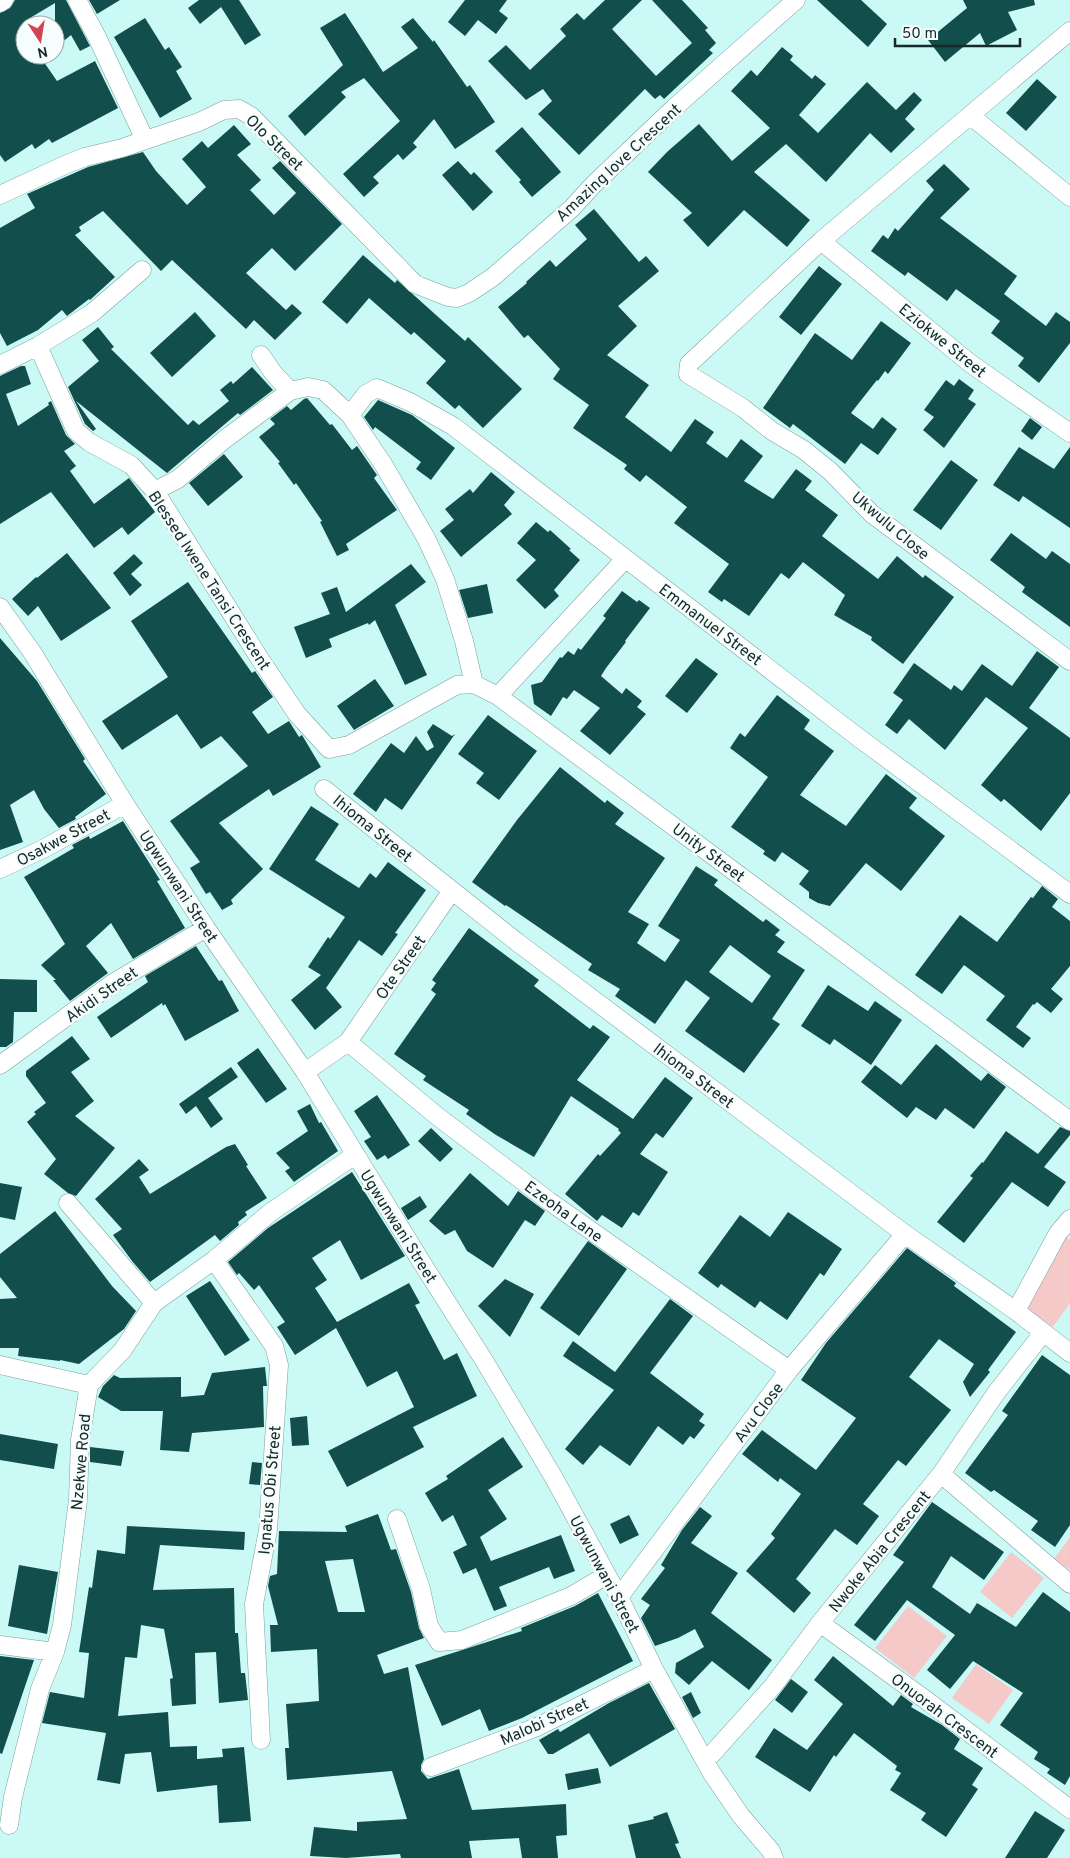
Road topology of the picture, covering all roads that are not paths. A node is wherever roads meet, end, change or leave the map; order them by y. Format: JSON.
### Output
{"nodes":[{"id":1,"x":4,"y":0,"type":"edge"},
{"id":2,"x":77,"y":0,"type":"edge"},
{"id":3,"x":796,"y":0,"type":"edge"},
{"id":4,"x":0,"y":2,"type":"edge"},
{"id":5,"x":1070,"y":31,"type":"edge"},
{"id":6,"x":971,"y":116,"type":"junction"},
{"id":7,"x":145,"y":140,"type":"junction"},
{"id":8,"x":0,"y":195,"type":"edge"},
{"id":9,"x":1070,"y":196,"type":"edge"},
{"id":10,"x":821,"y":241,"type":"junction"},
{"id":11,"x":142,"y":270,"type":"dead end"},
{"id":12,"x":429,"y":290,"type":"joint"},
{"id":13,"x":38,"y":346,"type":"junction"},
{"id":14,"x":261,"y":355,"type":"dead end"},
{"id":15,"x":0,"y":365,"type":"edge"},
{"id":16,"x":290,"y":391,"type":"junction"},
{"id":17,"x":350,"y":415,"type":"junction"},
{"id":18,"x":1070,"y":433,"type":"edge"},
{"id":19,"x":155,"y":491,"type":"junction"},
{"id":20,"x":625,"y":559,"type":"junction"},
{"id":21,"x":0,"y":607,"type":"edge"},
{"id":22,"x":1070,"y":661,"type":"edge"},
{"id":23,"x":474,"y":684,"type":"junction"},
{"id":24,"x":498,"y":696,"type":"junction"},
{"id":25,"x":324,"y":789,"type":"dead end"},
{"id":26,"x":125,"y":804,"type":"junction"},
{"id":27,"x":0,"y":869,"type":"edge"},
{"id":28,"x":451,"y":892,"type":"junction"},
{"id":29,"x":1070,"y":894,"type":"edge"},
{"id":30,"x":206,"y":928,"type":"junction"},
{"id":31,"x":348,"y":1042,"type":"junction"},
{"id":32,"x":0,"y":1065,"type":"edge"},
{"id":33,"x":305,"y":1072,"type":"junction"},
{"id":34,"x":1070,"y":1121,"type":"edge"},
{"id":35,"x":355,"y":1155,"type":"junction"},
{"id":36,"x":68,"y":1204,"type":"dead end"},
{"id":37,"x":1070,"y":1218,"type":"edge"},
{"id":38,"x":905,"y":1234,"type":"junction"},
{"id":39,"x":214,"y":1260,"type":"junction"},
{"id":40,"x":154,"y":1303,"type":"junction"},
{"id":41,"x":1016,"y":1311,"type":"junction"},
{"id":42,"x":1043,"y":1333,"type":"junction"},
{"id":43,"x":1070,"y":1353,"type":"edge"},
{"id":44,"x":0,"y":1365,"type":"edge"},
{"id":45,"x":789,"y":1370,"type":"junction"},
{"id":46,"x":89,"y":1385,"type":"junction"},
{"id":47,"x":941,"y":1474,"type":"junction"},
{"id":48,"x":397,"y":1520,"type":"dead end"},
{"id":49,"x":607,"y":1576,"type":"junction"},
{"id":50,"x":1070,"y":1584,"type":"edge"},
{"id":51,"x":619,"y":1597,"type":"junction"},
{"id":52,"x":820,"y":1623,"type":"junction"},
{"id":53,"x":0,"y":1646,"type":"edge"},
{"id":54,"x":55,"y":1652,"type":"junction"},
{"id":55,"x":654,"y":1668,"type":"junction"},
{"id":56,"x":261,"y":1740,"type":"dead end"},
{"id":57,"x":704,"y":1759,"type":"junction"},
{"id":58,"x":431,"y":1767,"type":"dead end"},
{"id":59,"x":1070,"y":1809,"type":"edge"},
{"id":60,"x":9,"y":1825,"type":"dead end"},
{"id":61,"x":767,"y":1856,"type":"edge"}],
"edges":[{"from":1,"to":4,"type":"street"},
{"from":2,"to":7,"type":"street"},
{"from":3,"to":12,"type":"street","name":"Amazing love Crescent"},
{"from":5,"to":6,"type":"street"},
{"from":6,"to":9,"type":"street"},
{"from":6,"to":10,"type":"street"},
{"from":7,"to":8,"type":"street","name":"Olo Street"},
{"from":7,"to":12,"type":"street","name":"Olo Street"},
{"from":10,"to":18,"type":"street","name":"Eziokwe Street"},
{"from":10,"to":22,"type":"street","name":"Ukwulu Close"},
{"from":11,"to":13,"type":"street"},
{"from":13,"to":15,"type":"street"},
{"from":13,"to":19,"type":"street","name":"Blessed Iwene Tansi Crescent"},
{"from":14,"to":16,"type":"street"},
{"from":16,"to":17,"type":"street"},
{"from":16,"to":19,"type":"street"},
{"from":17,"to":20,"type":"street","name":"Emmanuel Street"},
{"from":17,"to":23,"type":"street"},
{"from":19,"to":23,"type":"street","name":"Blessed Iwene Tansi Crescent"},
{"from":20,"to":24,"type":"street"},
{"from":20,"to":29,"type":"street","name":"Emmanuel Street"},
{"from":21,"to":26,"type":"street","name":"Ugwunwani Street"},
{"from":23,"to":24,"type":"street","name":"Unity Street"},
{"from":24,"to":34,"type":"street","name":"Unity Street"},
{"from":25,"to":28,"type":"street","name":"Ihioma Street"},
{"from":26,"to":27,"type":"street","name":"Osakwe Street"},
{"from":26,"to":30,"type":"street","name":"Ugwunwani Street"},
{"from":28,"to":31,"type":"street","name":"Ote Street"},
{"from":28,"to":38,"type":"street","name":"Ihioma Street"},
{"from":30,"to":32,"type":"street","name":"Akidi Street"},
{"from":30,"to":33,"type":"street","name":"Ugwunwani Street"},
{"from":31,"to":33,"type":"street"},
{"from":31,"to":45,"type":"street","name":"Ezeoha Lane"},
{"from":33,"to":35,"type":"street","name":"Ugwunwani Street"},
{"from":35,"to":39,"type":"street"},
{"from":35,"to":49,"type":"street","name":"Ugwunwani Street"},
{"from":36,"to":40,"type":"street"},
{"from":37,"to":41,"type":"street"},
{"from":38,"to":41,"type":"street","name":"Ihioma Street"},
{"from":38,"to":45,"type":"street","name":"Avu Close"},
{"from":39,"to":40,"type":"street"},
{"from":39,"to":56,"type":"street","name":"Ignatus Obi Street"},
{"from":40,"to":46,"type":"street"},
{"from":41,"to":42,"type":"street","name":"Ihioma Street"},
{"from":42,"to":43,"type":"street","name":"Ihioma Street"},
{"from":42,"to":47,"type":"street","name":"Nwoke Abia Crescent"},
{"from":44,"to":46,"type":"street"},
{"from":45,"to":51,"type":"street","name":"Avu Close"},
{"from":46,"to":54,"type":"street","name":"Nzekwe Road"},
{"from":47,"to":50,"type":"street"},
{"from":47,"to":52,"type":"street","name":"Nwoke Abia Crescent"},
{"from":48,"to":49,"type":"street"},
{"from":49,"to":51,"type":"street","name":"Ugwunwani Street"},
{"from":51,"to":55,"type":"street","name":"Ugwunwani Street"},
{"from":52,"to":57,"type":"street","name":"Nwoke Abia Crescent"},
{"from":52,"to":59,"type":"street","name":"Onuorah Crescent"},
{"from":53,"to":54,"type":"street"},
{"from":54,"to":60,"type":"street","name":"Nzekwe Road"},
{"from":55,"to":57,"type":"street","name":"Ugwunwani Street"},
{"from":55,"to":58,"type":"street","name":"Malobi Street"},
{"from":57,"to":61,"type":"street","name":"Ugwunwani Street"}]}
